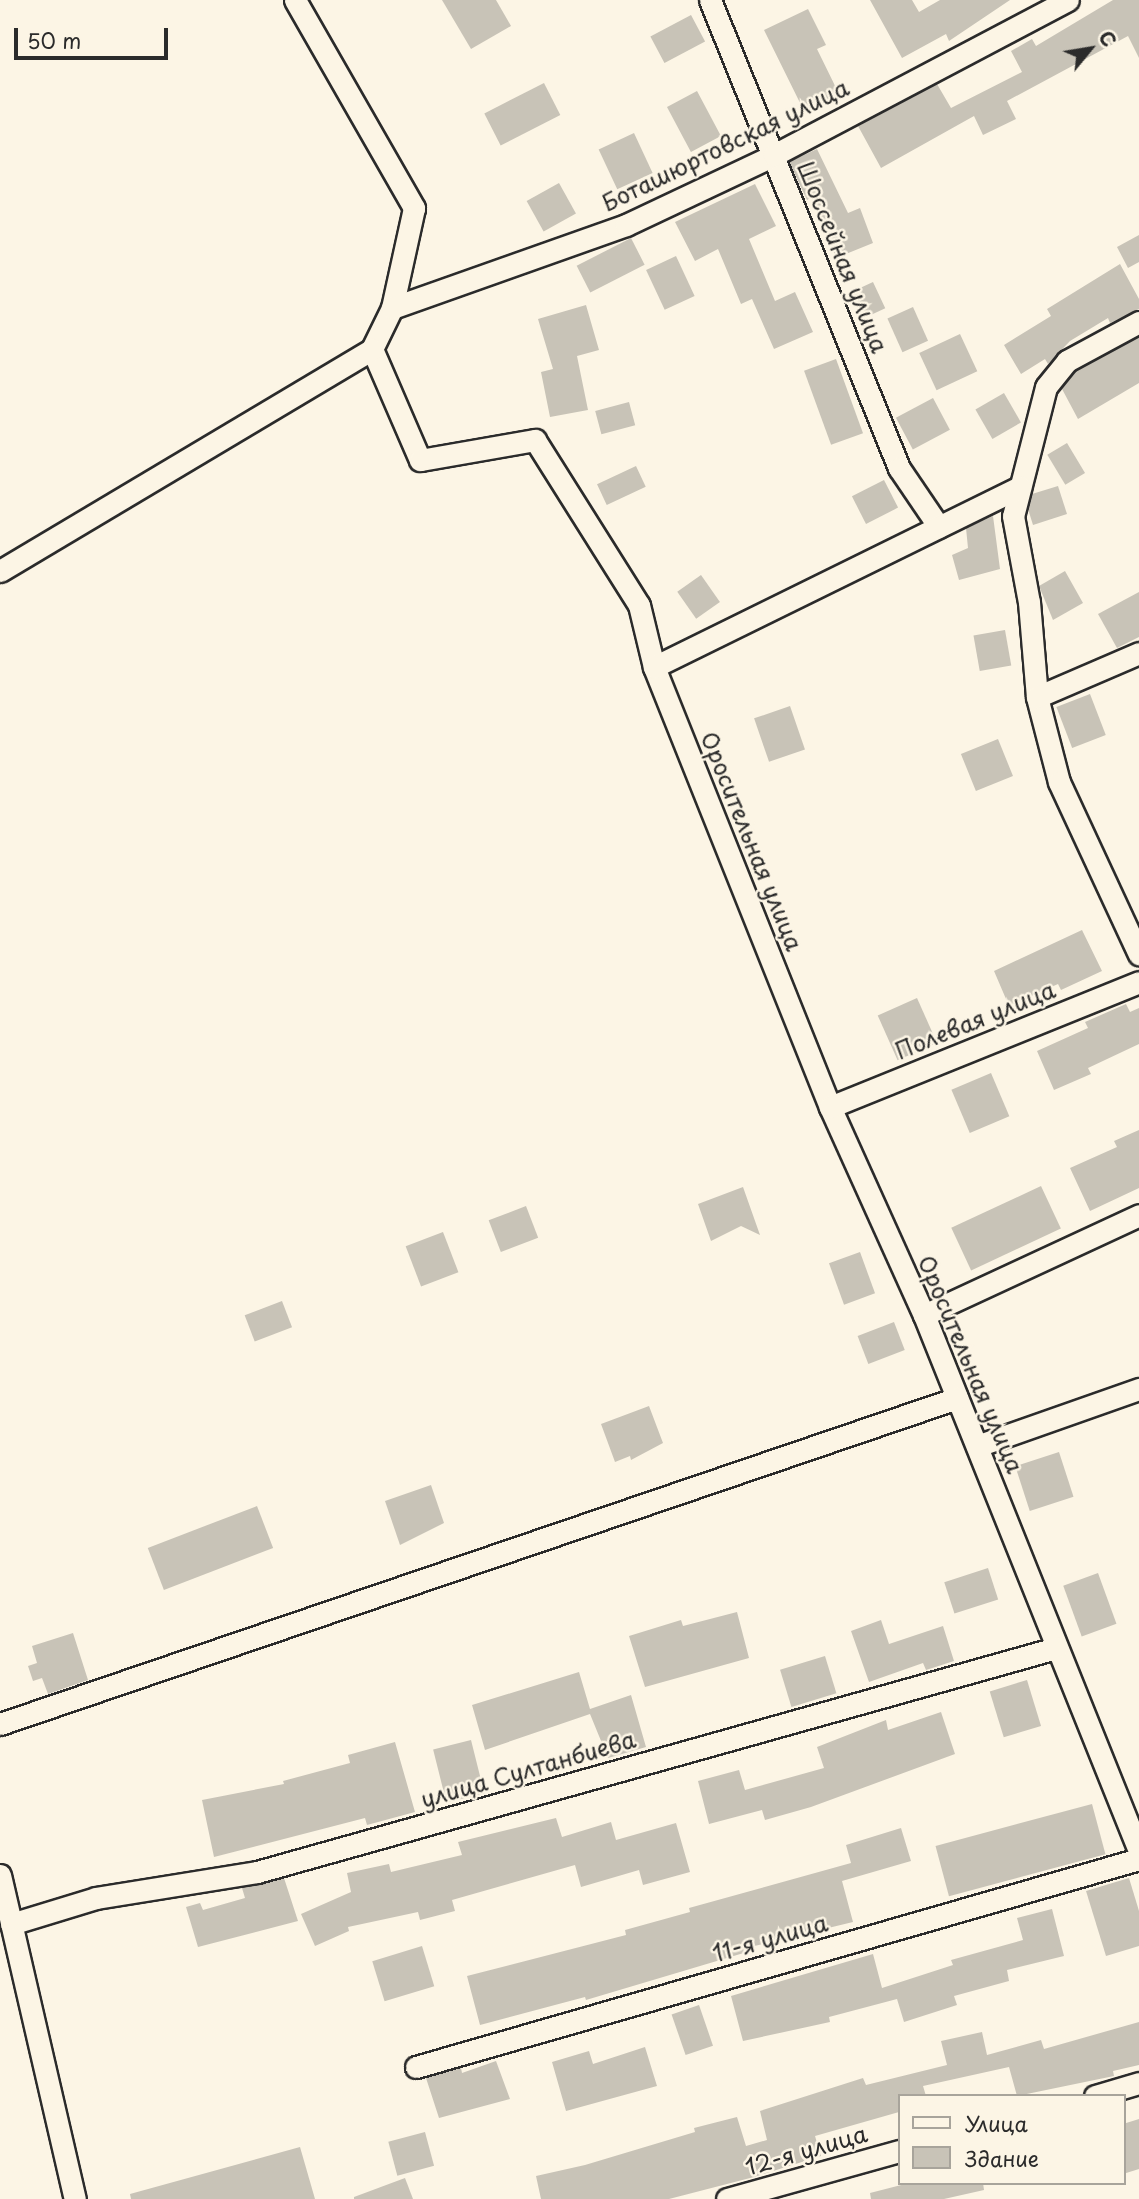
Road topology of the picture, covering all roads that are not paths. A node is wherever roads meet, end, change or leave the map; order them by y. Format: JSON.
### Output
{"nodes":[{"id":1,"x":295,"y":0,"type":"edge"},
{"id":2,"x":710,"y":0,"type":"edge"},
{"id":3,"x":1068,"y":0,"type":"edge"},
{"id":4,"x":774,"y":155,"type":"junction"},
{"id":5,"x":392,"y":308,"type":"junction"},
{"id":6,"x":1139,"y":322,"type":"edge"},
{"id":7,"x":372,"y":349,"type":"junction"},
{"id":8,"x":1020,"y":487,"type":"junction"},
{"id":9,"x":939,"y":527,"type":"junction"},
{"id":10,"x":0,"y":571,"type":"edge"},
{"id":11,"x":1139,"y":653,"type":"edge"},
{"id":12,"x":654,"y":667,"type":"junction"},
{"id":13,"x":1037,"y":696,"type":"junction"},
{"id":14,"x":1139,"y":954,"type":"edge"},
{"id":15,"x":1139,"y":982,"type":"edge"},
{"id":16,"x":831,"y":1107,"type":"junction"},
{"id":17,"x":1139,"y":1215,"type":"edge"},
{"id":18,"x":924,"y":1315,"type":"junction"},
{"id":19,"x":1139,"y":1389,"type":"edge"},
{"id":20,"x":957,"y":1398,"type":"junction"},
{"id":21,"x":977,"y":1446,"type":"junction"},
{"id":22,"x":1056,"y":1648,"type":"junction"},
{"id":23,"x":0,"y":1724,"type":"edge"},
{"id":24,"x":1139,"y":1851,"type":"edge"},
{"id":25,"x":1139,"y":1860,"type":"edge"},
{"id":26,"x":0,"y":1875,"type":"edge"},
{"id":27,"x":11,"y":1924,"type":"junction"},
{"id":28,"x":416,"y":2067,"type":"dead end"},
{"id":29,"x":1139,"y":2083,"type":"edge"},
{"id":30,"x":1102,"y":2094,"type":"edge"},
{"id":31,"x":898,"y":2151,"type":"edge"},
{"id":32,"x":75,"y":2199,"type":"edge"},
{"id":33,"x":727,"y":2199,"type":"edge"}],
"edges":[{"from":1,"to":5,"type":"street"},
{"from":2,"to":4,"type":"street","name":"Шоссейная улица"},
{"from":3,"to":4,"type":"street","name":"Боташюртовская улица"},
{"from":4,"to":5,"type":"street","name":"Боташюртовская улица"},
{"from":4,"to":9,"type":"street","name":"Шоссейная улица"},
{"from":5,"to":7,"type":"street"},
{"from":6,"to":8,"type":"street"},
{"from":7,"to":10,"type":"street"},
{"from":7,"to":12,"type":"street","name":"Оросительная улица"},
{"from":8,"to":9,"type":"street"},
{"from":8,"to":13,"type":"street"},
{"from":9,"to":12,"type":"street"},
{"from":11,"to":13,"type":"street"},
{"from":12,"to":16,"type":"street","name":"Оросительная улица"},
{"from":13,"to":14,"type":"street"},
{"from":15,"to":16,"type":"street","name":"Полевая улица"},
{"from":16,"to":18,"type":"street","name":"Оросительная улица"},
{"from":17,"to":18,"type":"street"},
{"from":18,"to":20,"type":"street","name":"Оросительная улица"},
{"from":19,"to":21,"type":"street"},
{"from":20,"to":21,"type":"street","name":"Оросительная улица"},
{"from":20,"to":23,"type":"street"},
{"from":21,"to":22,"type":"street","name":"Оросительная улица"},
{"from":22,"to":24,"type":"street","name":"Оросительная улица"},
{"from":22,"to":27,"type":"street","name":"улица Султанбиева"},
{"from":25,"to":28,"type":"street","name":"11-я улица"},
{"from":26,"to":27,"type":"street"},
{"from":27,"to":32,"type":"street"},
{"from":29,"to":30,"type":"street"},
{"from":31,"to":33,"type":"street","name":"12-я улица"}]}
